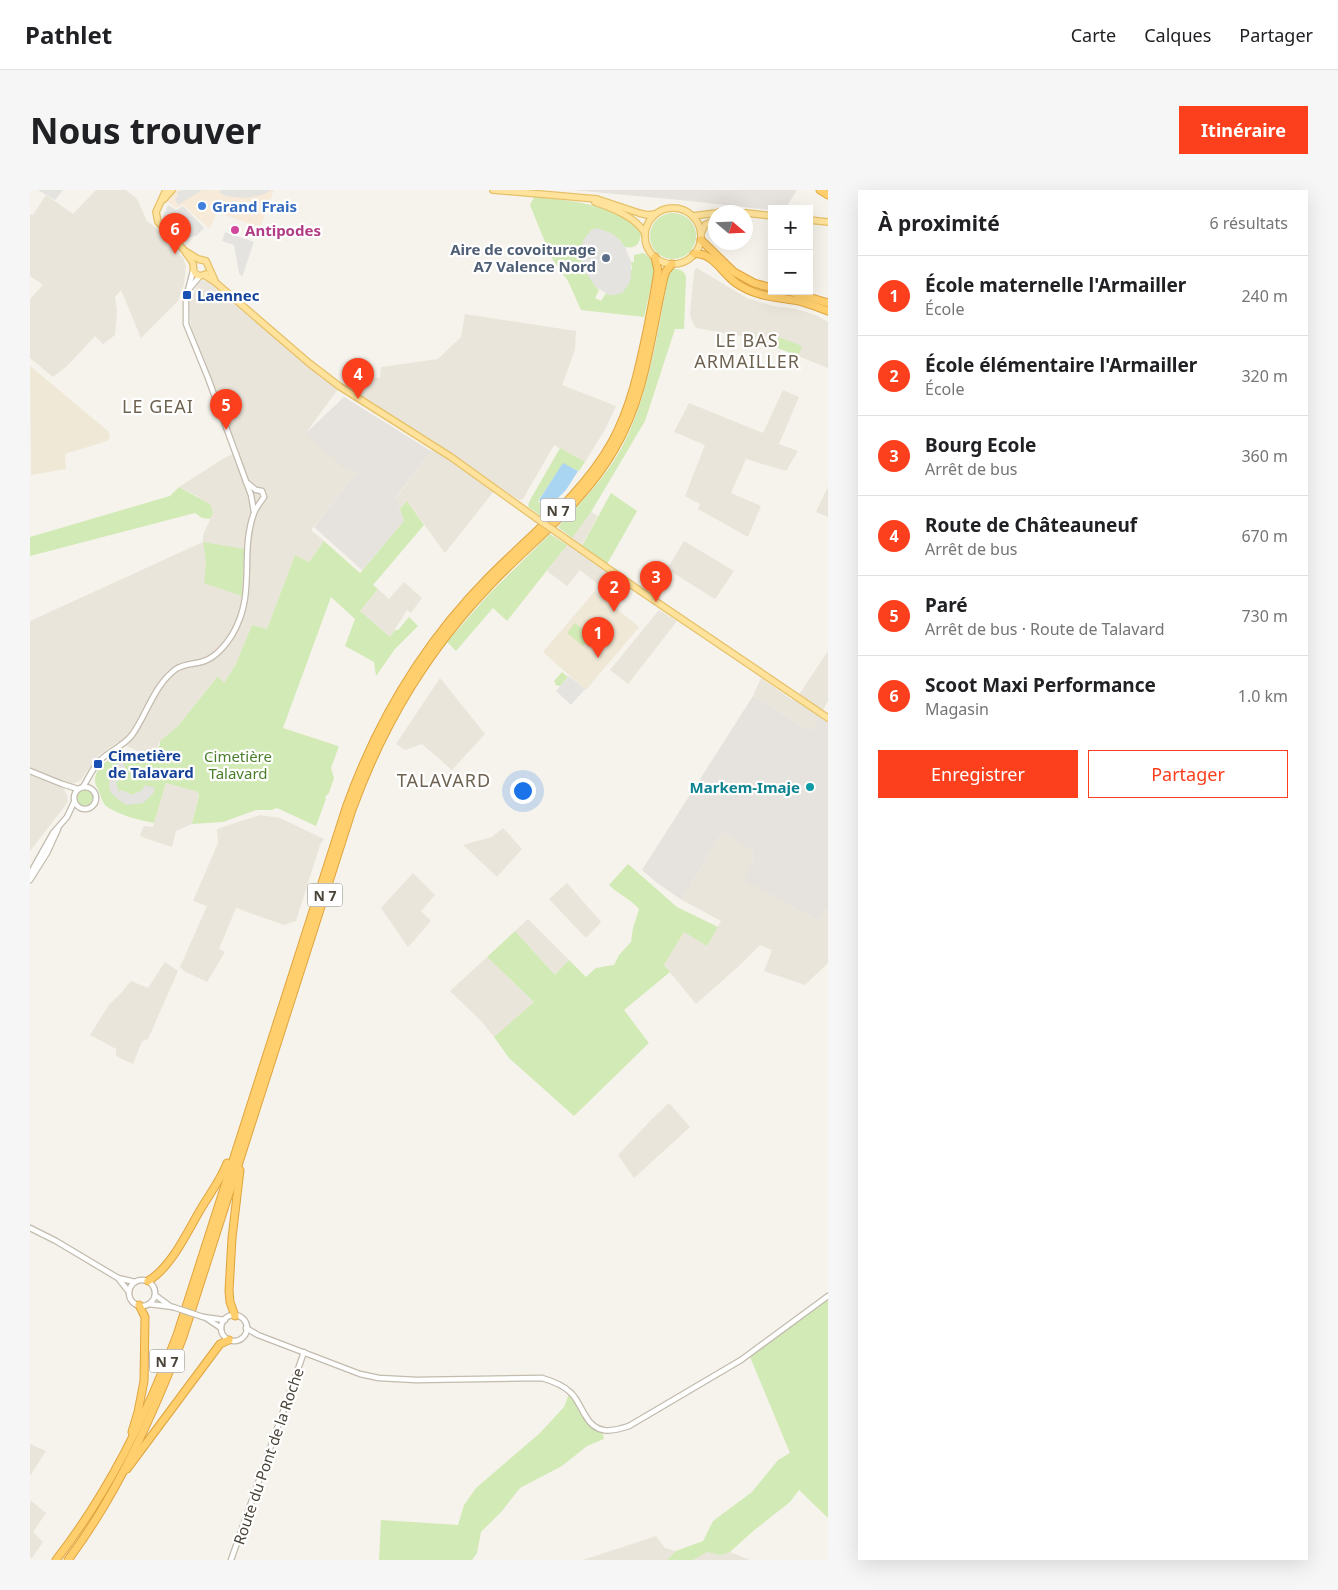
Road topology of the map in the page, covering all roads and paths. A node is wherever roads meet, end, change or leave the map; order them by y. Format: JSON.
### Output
{"nodes":[{"id":1,"x":166,"y":190,"type":"edge"},
{"id":2,"x":172,"y":190,"type":"edge"},
{"id":3,"x":493,"y":190,"type":"edge"},
{"id":4,"x":820,"y":190,"type":"edge"},
{"id":5,"x":828,"y":195,"type":"edge"},
{"id":6,"x":589,"y":199,"type":"junction"},
{"id":7,"x":161,"y":202,"type":"junction"},
{"id":8,"x":655,"y":214,"type":"junction"},
{"id":9,"x":708,"y":214,"type":"edge"},
{"id":10,"x":753,"y":214,"type":"edge"},
{"id":11,"x":693,"y":216,"type":"junction"},
{"id":12,"x":768,"y":216,"type":"edge"},
{"id":13,"x":813,"y":220,"type":"edge"},
{"id":14,"x":828,"y":222,"type":"edge"},
{"id":15,"x":708,"y":224,"type":"edge"},
{"id":16,"x":645,"y":233,"type":"junction"},
{"id":17,"x":701,"y":236,"type":"junction"},
{"id":18,"x":185,"y":251,"type":"junction"},
{"id":19,"x":694,"y":254,"type":"junction"},
{"id":20,"x":655,"y":257,"type":"junction"},
{"id":21,"x":198,"y":260,"type":"junction"},
{"id":22,"x":672,"y":264,"type":"junction"},
{"id":23,"x":193,"y":268,"type":"junction"},
{"id":24,"x":209,"y":270,"type":"junction"},
{"id":25,"x":202,"y":276,"type":"junction"},
{"id":26,"x":215,"y":282,"type":"junction"},
{"id":27,"x":768,"y":287,"type":"edge"},
{"id":28,"x":188,"y":291,"type":"junction"},
{"id":29,"x":801,"y":295,"type":"edge"},
{"id":30,"x":828,"y":303,"type":"edge"},
{"id":31,"x":828,"y":311,"type":"edge"},
{"id":32,"x":246,"y":482,"type":"junction"},
{"id":33,"x":256,"y":490,"type":"junction"},
{"id":34,"x":251,"y":495,"type":"junction"},
{"id":35,"x":253,"y":501,"type":"junction"},
{"id":36,"x":260,"y":502,"type":"junction"},
{"id":37,"x":254,"y":513,"type":"junction"},
{"id":38,"x":445,"y":632,"type":"junction"},
{"id":39,"x":433,"y":647,"type":"junction"},
{"id":40,"x":828,"y":718,"type":"edge"},
{"id":41,"x":30,"y":771,"type":"edge"},
{"id":42,"x":93,"y":771,"type":"junction"},
{"id":43,"x":62,"y":784,"type":"junction"},
{"id":44,"x":80,"y":788,"type":"junction"},
{"id":45,"x":91,"y":788,"type":"junction"},
{"id":46,"x":74,"y":796,"type":"junction"},
{"id":47,"x":74,"y":802,"type":"junction"},
{"id":48,"x":81,"y":809,"type":"junction"},
{"id":49,"x":68,"y":817,"type":"junction"},
{"id":50,"x":59,"y":827,"type":"junction"},
{"id":51,"x":30,"y":874,"type":"edge"},
{"id":52,"x":30,"y":880,"type":"edge"},
{"id":53,"x":238,"y":1143,"type":"junction"},
{"id":54,"x":242,"y":1155,"type":"junction"},
{"id":55,"x":30,"y":1228,"type":"edge"},
{"id":56,"x":118,"y":1278,"type":"junction"},
{"id":57,"x":148,"y":1281,"type":"junction"},
{"id":58,"x":135,"y":1282,"type":"junction"},
{"id":59,"x":129,"y":1292,"type":"junction"},
{"id":60,"x":155,"y":1295,"type":"junction"},
{"id":61,"x":828,"y":1296,"type":"edge"},
{"id":62,"x":149,"y":1304,"type":"junction"},
{"id":63,"x":139,"y":1306,"type":"junction"},
{"id":64,"x":172,"y":1307,"type":"junction"},
{"id":65,"x":235,"y":1316,"type":"junction"},
{"id":66,"x":204,"y":1317,"type":"junction"},
{"id":67,"x":225,"y":1320,"type":"junction"},
{"id":68,"x":221,"y":1328,"type":"junction"},
{"id":69,"x":246,"y":1328,"type":"junction"},
{"id":70,"x":258,"y":1335,"type":"junction"},
{"id":71,"x":244,"y":1336,"type":"junction"},
{"id":72,"x":229,"y":1340,"type":"junction"},
{"id":73,"x":304,"y":1352,"type":"junction"},
{"id":74,"x":124,"y":1455,"type":"junction"},
{"id":75,"x":115,"y":1486,"type":"junction"},
{"id":76,"x":56,"y":1560,"type":"edge"},
{"id":77,"x":68,"y":1560,"type":"edge"},
{"id":78,"x":231,"y":1560,"type":"edge"}],
"edges":[{"from":1,"to":7,"type":"main road"},
{"from":2,"to":7,"type":"main road"},
{"from":3,"to":6,"type":"main road"},
{"from":4,"to":5,"type":"highway"},
{"from":6,"to":8,"type":"main road"},
{"from":6,"to":16,"type":"main road"},
{"from":7,"to":18,"type":"main road"},
{"from":8,"to":11,"type":"main road"},
{"from":8,"to":16,"type":"main road"},
{"from":9,"to":11,"type":"main road"},
{"from":10,"to":12,"type":"main road"},
{"from":11,"to":17,"type":"main road"},
{"from":13,"to":14,"type":"main road"},
{"from":15,"to":17,"type":"main road"},
{"from":16,"to":20,"type":"main road"},
{"from":17,"to":19,"type":"main road"},
{"from":17,"to":27,"type":"highway"},
{"from":18,"to":21,"type":"main road"},
{"from":18,"to":23,"type":"main road"},
{"from":19,"to":22,"type":"main road"},
{"from":19,"to":31,"type":"highway"},
{"from":20,"to":22,"type":"main road"},
{"from":20,"to":38,"type":"highway","number":"N 7"},
{"from":21,"to":23,"type":"main road"},
{"from":21,"to":24,"type":"main road"},
{"from":22,"to":38,"type":"highway","number":"N 7"},
{"from":23,"to":25,"type":"main road"},
{"from":23,"to":28,"type":"street"},
{"from":24,"to":25,"type":"main road"},
{"from":24,"to":26,"type":"main road"},
{"from":25,"to":26,"type":"main road"},
{"from":25,"to":28,"type":"street"},
{"from":26,"to":40,"type":"main road","bridge":true},
{"from":28,"to":32,"type":"street"},
{"from":29,"to":30,"type":"highway"},
{"from":32,"to":33,"type":"street"},
{"from":32,"to":34,"type":"street"},
{"from":33,"to":34,"type":"street"},
{"from":33,"to":36,"type":"street"},
{"from":34,"to":35,"type":"street"},
{"from":35,"to":36,"type":"street"},
{"from":35,"to":37,"type":"street"},
{"from":36,"to":37,"type":"street"},
{"from":37,"to":42,"type":"street"},
{"from":38,"to":39,"type":"highway","number":"N 7"},
{"from":39,"to":53,"type":"highway","number":"N 7"},
{"from":39,"to":54,"type":"highway","number":"N 7"},
{"from":41,"to":43,"type":"street"},
{"from":42,"to":44,"type":"street"},
{"from":42,"to":45,"type":"street"},
{"from":43,"to":44,"type":"street"},
{"from":43,"to":46,"type":"street"},
{"from":44,"to":45,"type":"street"},
{"from":44,"to":46,"type":"street"},
{"from":45,"to":48,"type":"street"},
{"from":46,"to":47,"type":"street"},
{"from":47,"to":48,"type":"street"},
{"from":47,"to":49,"type":"street"},
{"from":48,"to":49,"type":"street"},
{"from":49,"to":50,"type":"street"},
{"from":50,"to":51,"type":"street"},
{"from":50,"to":52,"type":"street"},
{"from":53,"to":57,"type":"highway"},
{"from":53,"to":74,"type":"highway","number":"N 7"},
{"from":54,"to":65,"type":"highway"},
{"from":54,"to":75,"type":"highway","number":"N 7"},
{"from":55,"to":56,"type":"street"},
{"from":56,"to":58,"type":"street"},
{"from":56,"to":59,"type":"street"},
{"from":57,"to":58,"type":"street"},
{"from":57,"to":60,"type":"street"},
{"from":58,"to":59,"type":"street"},
{"from":59,"to":63,"type":"street"},
{"from":60,"to":62,"type":"street"},
{"from":60,"to":64,"type":"street"},
{"from":61,"to":73,"type":"street"},
{"from":62,"to":63,"type":"street"},
{"from":62,"to":64,"type":"street"},
{"from":63,"to":74,"type":"highway"},
{"from":64,"to":66,"type":"street","bridge":true},
{"from":65,"to":67,"type":"street"},
{"from":65,"to":69,"type":"street"},
{"from":66,"to":67,"type":"street"},
{"from":66,"to":68,"type":"street"},
{"from":67,"to":68,"type":"street"},
{"from":68,"to":72,"type":"street"},
{"from":69,"to":70,"type":"street"},
{"from":69,"to":71,"type":"street"},
{"from":70,"to":71,"type":"street"},
{"from":70,"to":73,"type":"street"},
{"from":71,"to":72,"type":"street"},
{"from":72,"to":75,"type":"highway"},
{"from":73,"to":78,"type":"street","name":"Route du Pont de la Roche"},
{"from":74,"to":76,"type":"highway","number":"N 7"},
{"from":75,"to":77,"type":"highway","number":"N 7"}]}
